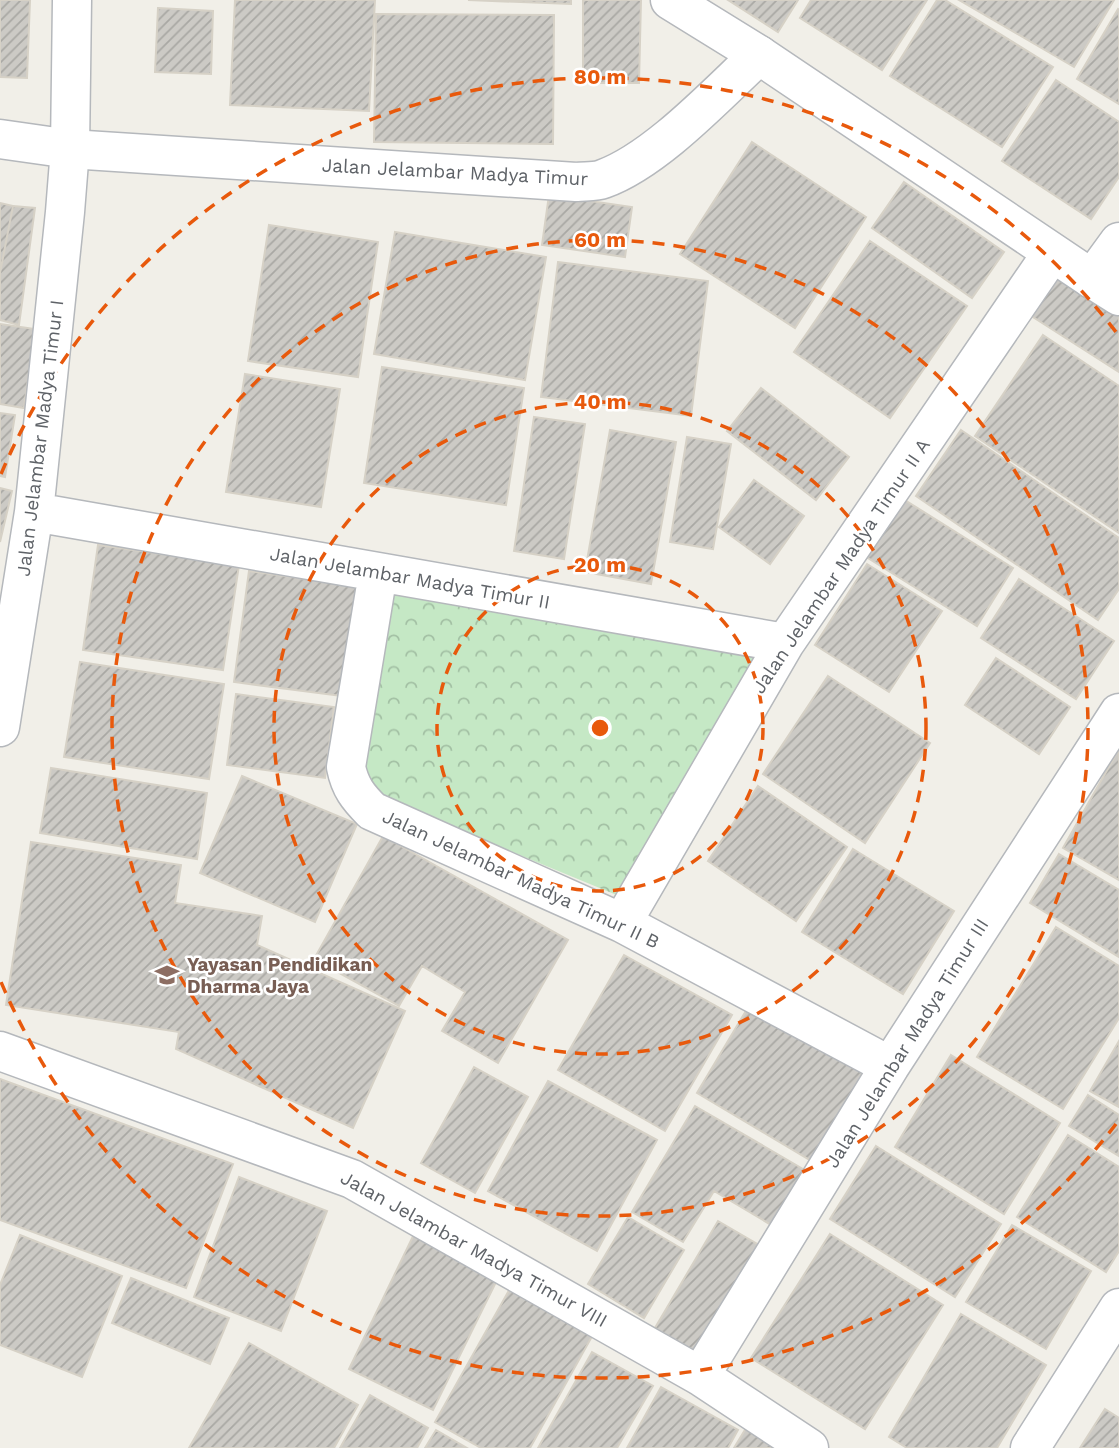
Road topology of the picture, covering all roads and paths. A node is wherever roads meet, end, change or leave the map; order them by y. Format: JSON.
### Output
{"nodes":[{"id":1,"x":72,"y":0,"type":"edge"},
{"id":2,"x":670,"y":0,"type":"edge"},
{"id":3,"x":759,"y":55,"type":"junction"},
{"id":4,"x":0,"y":139,"type":"edge"},
{"id":5,"x":70,"y":149,"type":"junction"},
{"id":6,"x":1119,"y":242,"type":"edge"},
{"id":7,"x":1052,"y":253,"type":"junction"},
{"id":8,"x":1105,"y":288,"type":"edge"},
{"id":9,"x":34,"y":512,"type":"junction"},
{"id":10,"x":378,"y":573,"type":"junction"},
{"id":11,"x":785,"y":643,"type":"junction"},
{"id":12,"x":1119,"y":713,"type":"edge"},
{"id":13,"x":0,"y":727,"type":"edge"},
{"id":14,"x":622,"y":923,"type":"junction"},
{"id":15,"x":0,"y":1051,"type":"edge"},
{"id":16,"x":890,"y":1066,"type":"junction"},
{"id":17,"x":1119,"y":1308,"type":"edge"},
{"id":18,"x":700,"y":1376,"type":"junction"},
{"id":19,"x":808,"y":1448,"type":"edge"},
{"id":20,"x":1030,"y":1448,"type":"edge"}],
"edges":[{"from":1,"to":5,"type":"street","name":"Jalan Jelambar Madya Timur I"},
{"from":2,"to":3,"type":"street"},
{"from":3,"to":5,"type":"street","name":"Jalan Jelambar Madya Timur"},
{"from":3,"to":7,"type":"street"},
{"from":4,"to":5,"type":"street","name":"Jalan Jelambar Madya Timur"},
{"from":5,"to":9,"type":"street","name":"Jalan Jelambar Madya Timur I"},
{"from":6,"to":8,"type":"street"},
{"from":7,"to":8,"type":"street"},
{"from":7,"to":11,"type":"street","name":"Jalan Jelambar Madya Timur II A"},
{"from":9,"to":10,"type":"street","name":"Jalan Jelambar Madya Timur II"},
{"from":9,"to":13,"type":"street","name":"Jalan Jelambar Madya Timur I"},
{"from":10,"to":11,"type":"street","name":"Jalan Jelambar Madya Timur II"},
{"from":10,"to":14,"type":"street","name":"Jalan Jelambar Madya Timur II B"},
{"from":11,"to":14,"type":"street","name":"Jalan Jelambar Madya Timur II A"},
{"from":12,"to":16,"type":"street","name":"Jalan Jelambar Madya Timur III"},
{"from":14,"to":16,"type":"street","name":"Jalan Jelambar Madya Timur II B"},
{"from":15,"to":18,"type":"street","name":"Jalan Jelambar Madya Timur VIII"},
{"from":16,"to":18,"type":"street","name":"Jalan Jelambar Madya Timur III"},
{"from":17,"to":20,"type":"street"},
{"from":18,"to":19,"type":"street","name":"Jalan Jelambar Madya Timur VIII"}]}
